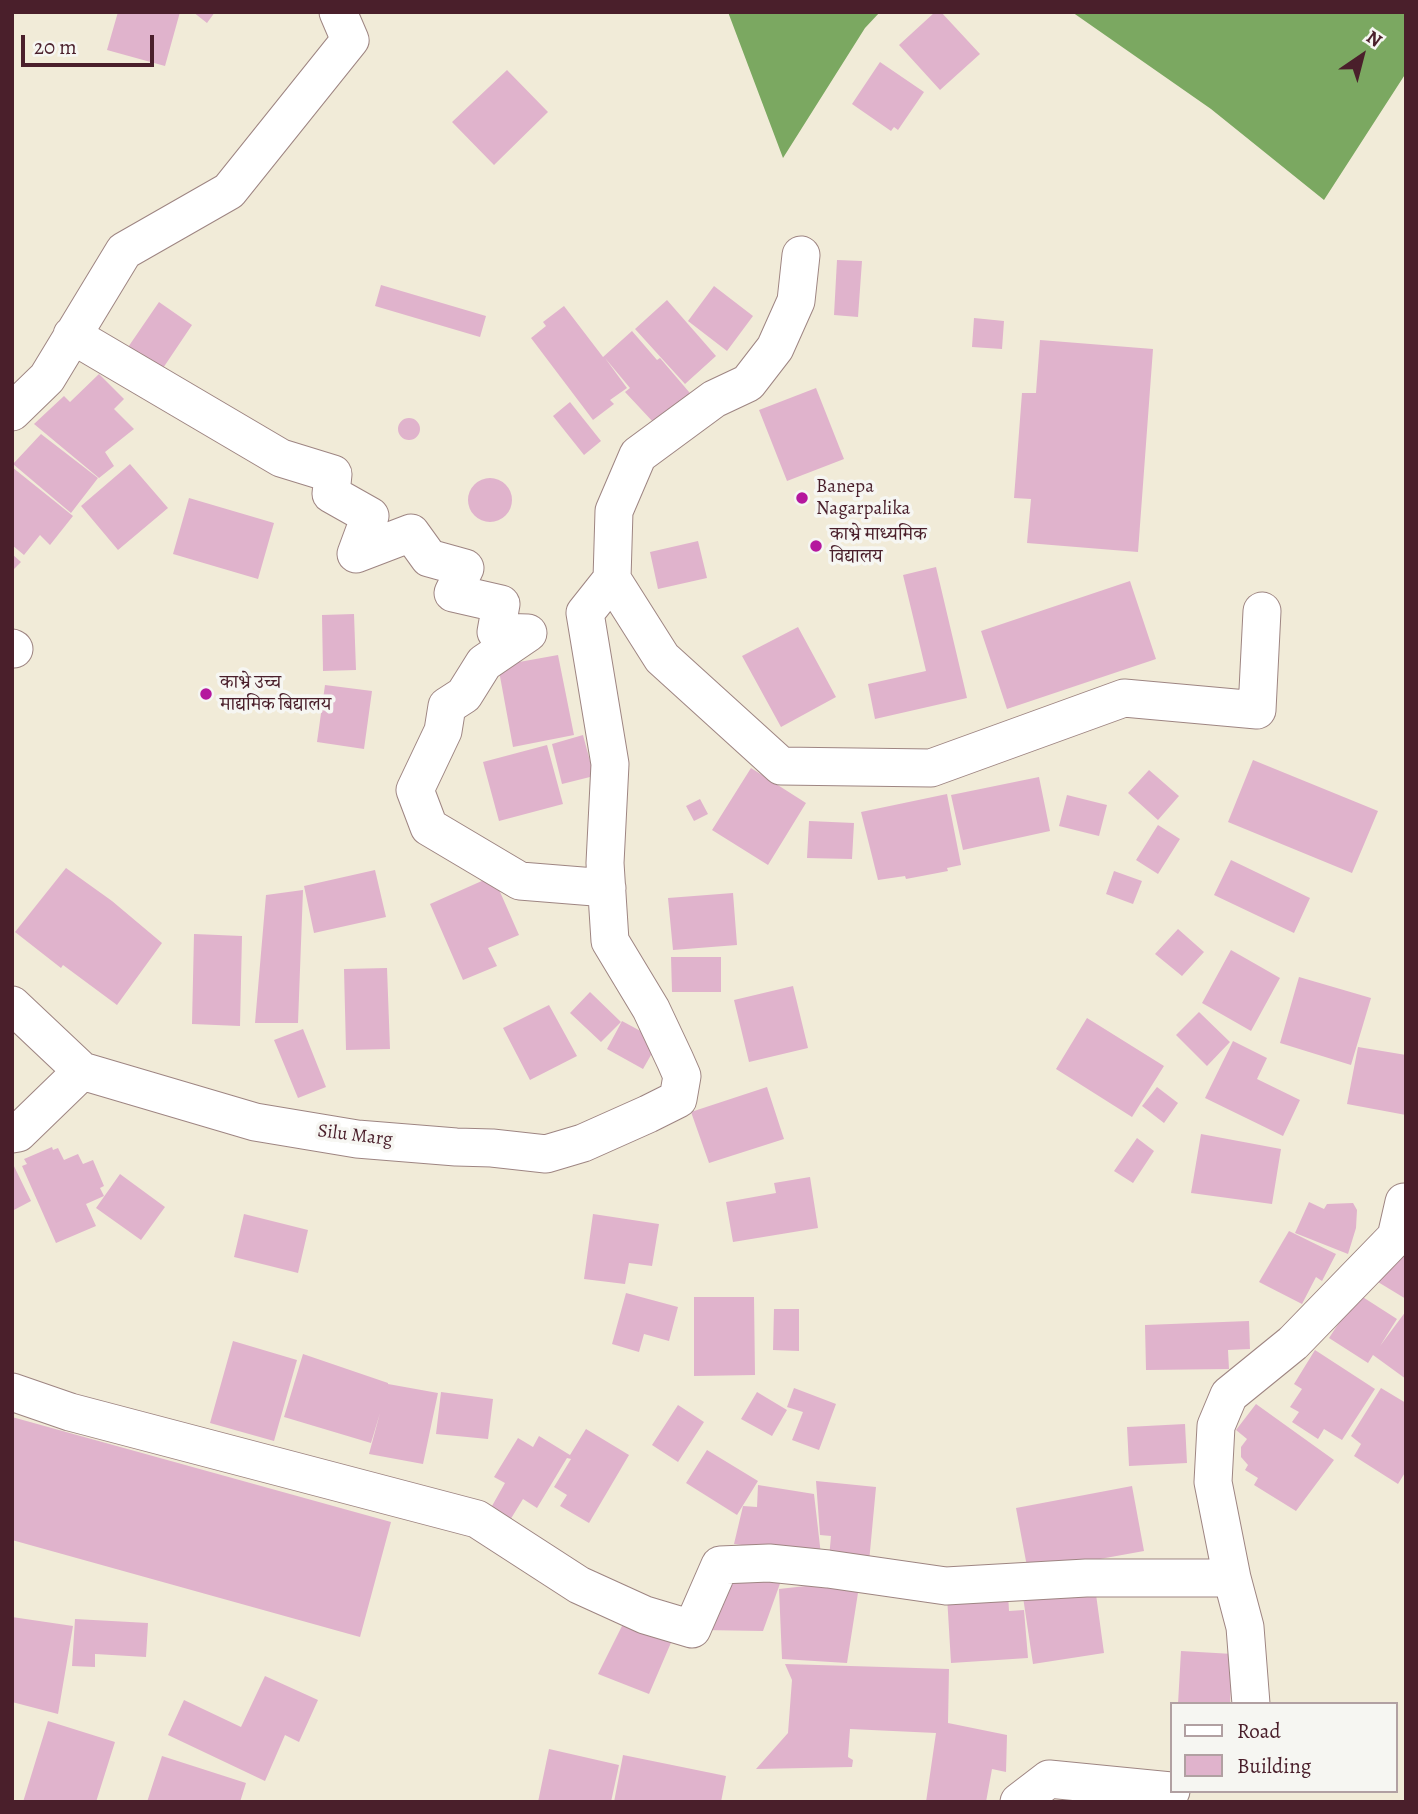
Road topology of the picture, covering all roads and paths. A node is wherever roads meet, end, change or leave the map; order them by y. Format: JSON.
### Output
{"nodes":[{"id":1,"x":338,"y":12,"type":"edge"},
{"id":2,"x":801,"y":255,"type":"dead end"},
{"id":3,"x":72,"y":335,"type":"junction"},
{"id":4,"x":12,"y":412,"type":"edge"},
{"id":5,"x":612,"y":579,"type":"junction"},
{"id":6,"x":1262,"y":611,"type":"dead end"},
{"id":7,"x":607,"y":888,"type":"junction"},
{"id":8,"x":12,"y":1005,"type":"edge"},
{"id":9,"x":82,"y":1070,"type":"junction"},
{"id":10,"x":12,"y":1134,"type":"edge"},
{"id":11,"x":1404,"y":1202,"type":"edge"},
{"id":12,"x":12,"y":1392,"type":"edge"},
{"id":13,"x":1232,"y":1578,"type":"junction"},
{"id":14,"x":1251,"y":1702,"type":"edge"},
{"id":15,"x":1170,"y":1791,"type":"edge"},
{"id":16,"x":1019,"y":1802,"type":"edge"}],
"edges":[{"from":1,"to":3,"type":"street"},
{"from":2,"to":5,"type":"street"},
{"from":3,"to":4,"type":"street"},
{"from":3,"to":7,"type":"street"},
{"from":5,"to":6,"type":"street"},
{"from":5,"to":7,"type":"street"},
{"from":7,"to":9,"type":"street","name":"Silu Marg"},
{"from":8,"to":9,"type":"street","name":"Silu Marg"},
{"from":9,"to":10,"type":"street"},
{"from":11,"to":13,"type":"street"},
{"from":12,"to":13,"type":"street"},
{"from":13,"to":14,"type":"street"},
{"from":15,"to":16,"type":"street"}]}
